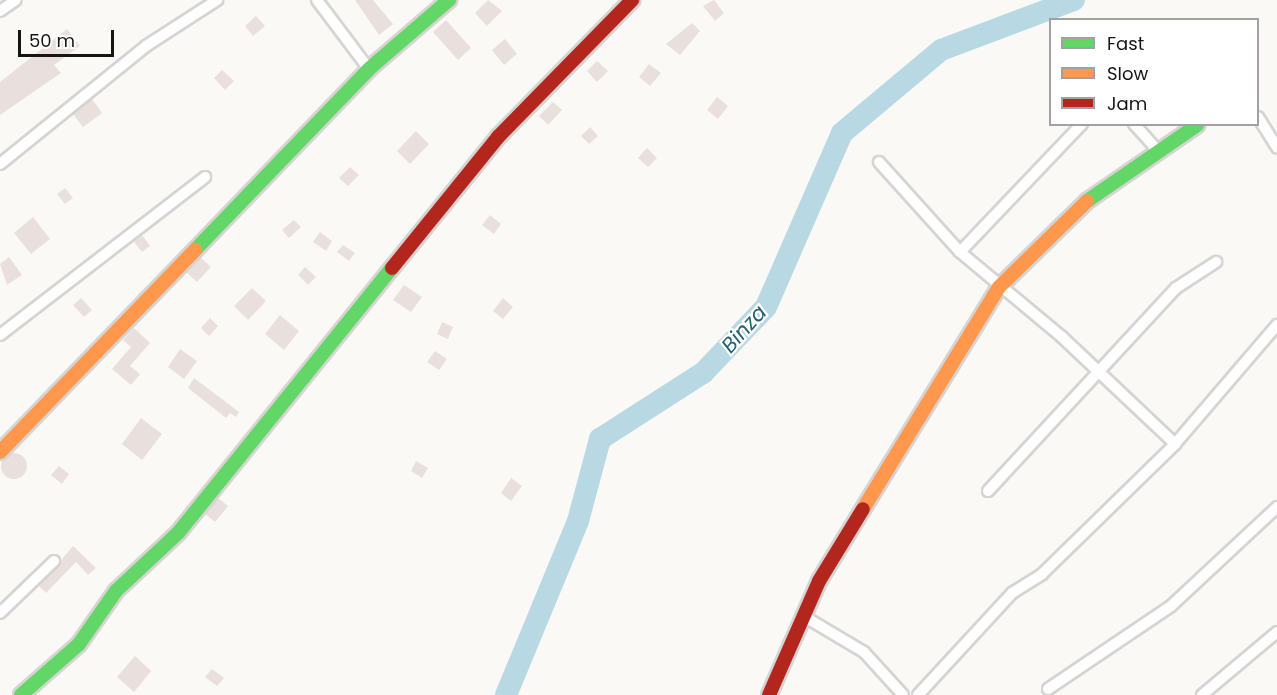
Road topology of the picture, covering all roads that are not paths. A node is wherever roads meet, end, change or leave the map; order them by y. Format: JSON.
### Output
{"nodes":[{"id":1,"x":217,"y":0,"type":"edge"},
{"id":2,"x":317,"y":0,"type":"edge"},
{"id":3,"x":449,"y":0,"type":"edge"},
{"id":4,"x":632,"y":0,"type":"edge"},
{"id":5,"x":369,"y":69,"type":"junction"},
{"id":6,"x":1259,"y":120,"type":"edge"},
{"id":7,"x":1080,"y":126,"type":"edge"},
{"id":8,"x":1136,"y":126,"type":"edge"},
{"id":9,"x":1196,"y":126,"type":"edge"},
{"id":10,"x":1277,"y":148,"type":"edge"},
{"id":11,"x":1158,"y":151,"type":"junction"},
{"id":12,"x":879,"y":162,"type":"dead end"},
{"id":13,"x":0,"y":165,"type":"edge"},
{"id":14,"x":205,"y":177,"type":"dead end"},
{"id":15,"x":960,"y":252,"type":"junction"},
{"id":16,"x":1216,"y":262,"type":"dead end"},
{"id":17,"x":999,"y":287,"type":"junction"},
{"id":18,"x":1277,"y":325,"type":"edge"},
{"id":19,"x":0,"y":335,"type":"edge"},
{"id":20,"x":1100,"y":371,"type":"junction"},
{"id":21,"x":1175,"y":444,"type":"junction"},
{"id":22,"x":0,"y":452,"type":"edge"},
{"id":23,"x":988,"y":491,"type":"dead end"},
{"id":24,"x":1276,"y":510,"type":"edge"},
{"id":25,"x":54,"y":561,"type":"dead end"},
{"id":26,"x":0,"y":613,"type":"edge"},
{"id":27,"x":805,"y":617,"type":"junction"},
{"id":28,"x":1277,"y":632,"type":"edge"},
{"id":29,"x":1048,"y":688,"type":"dead end"},
{"id":30,"x":21,"y":695,"type":"edge"},
{"id":31,"x":769,"y":695,"type":"edge"},
{"id":32,"x":903,"y":695,"type":"edge"},
{"id":33,"x":918,"y":695,"type":"edge"},
{"id":34,"x":1202,"y":695,"type":"edge"}],
"edges":[{"from":1,"to":13,"type":"street"},
{"from":2,"to":5,"type":"street"},
{"from":3,"to":5,"type":"street"},
{"from":4,"to":30,"type":"street"},
{"from":5,"to":22,"type":"street"},
{"from":6,"to":10,"type":"street"},
{"from":7,"to":15,"type":"street"},
{"from":8,"to":11,"type":"street"},
{"from":9,"to":11,"type":"street"},
{"from":11,"to":17,"type":"street"},
{"from":12,"to":15,"type":"street"},
{"from":14,"to":19,"type":"street"},
{"from":15,"to":17,"type":"street"},
{"from":16,"to":20,"type":"street"},
{"from":17,"to":20,"type":"street"},
{"from":17,"to":27,"type":"street"},
{"from":18,"to":21,"type":"street"},
{"from":20,"to":21,"type":"street"},
{"from":20,"to":23,"type":"street"},
{"from":21,"to":33,"type":"street"},
{"from":24,"to":29,"type":"street"},
{"from":25,"to":26,"type":"street"},
{"from":27,"to":31,"type":"street"},
{"from":27,"to":32,"type":"street"},
{"from":28,"to":34,"type":"street"}]}
